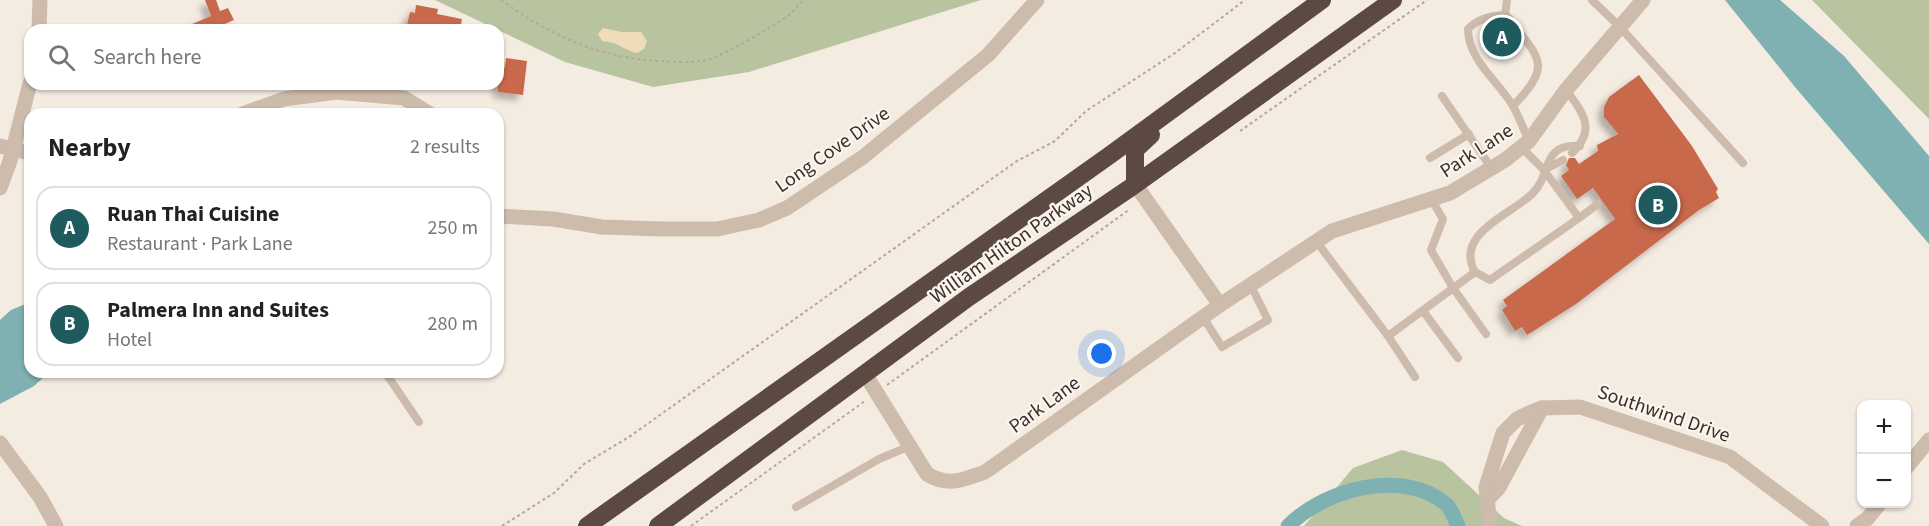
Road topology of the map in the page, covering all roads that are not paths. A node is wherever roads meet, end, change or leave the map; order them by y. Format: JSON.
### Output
{"nodes":[{"id":1,"x":40,"y":0,"type":"edge"},
{"id":2,"x":1037,"y":0,"type":"edge"},
{"id":3,"x":1322,"y":0,"type":"edge"},
{"id":4,"x":1393,"y":0,"type":"edge"},
{"id":5,"x":1507,"y":0,"type":"edge"},
{"id":6,"x":1592,"y":0,"type":"edge"},
{"id":7,"x":1643,"y":0,"type":"edge"},
{"id":8,"x":1505,"y":15,"type":"junction"},
{"id":9,"x":39,"y":24,"type":"edge"},
{"id":10,"x":1620,"y":26,"type":"junction"},
{"id":11,"x":1212,"y":80,"type":"junction"},
{"id":12,"x":28,"y":90,"type":"edge"},
{"id":13,"x":1566,"y":90,"type":"junction"},
{"id":14,"x":1442,"y":96,"type":"dead end"},
{"id":15,"x":1513,"y":106,"type":"junction"},
{"id":16,"x":259,"y":108,"type":"edge"},
{"id":17,"x":420,"y":108,"type":"edge"},
{"id":18,"x":1469,"y":134,"type":"junction"},
{"id":19,"x":1525,"y":144,"type":"junction"},
{"id":20,"x":1580,"y":146,"type":"junction"},
{"id":21,"x":7,"y":148,"type":"edge"},
{"id":22,"x":24,"y":152,"type":"edge"},
{"id":23,"x":1572,"y":153,"type":"dead end"},
{"id":24,"x":1430,"y":158,"type":"dead end"},
{"id":25,"x":1563,"y":160,"type":"dead end"},
{"id":26,"x":1743,"y":163,"type":"dead end"},
{"id":27,"x":1492,"y":169,"type":"junction"},
{"id":28,"x":1544,"y":170,"type":"junction"},
{"id":29,"x":0,"y":188,"type":"edge"},
{"id":30,"x":1140,"y":191,"type":"junction"},
{"id":31,"x":1431,"y":199,"type":"junction"},
{"id":32,"x":1598,"y":204,"type":"dead end"},
{"id":33,"x":504,"y":216,"type":"edge"},
{"id":34,"x":1579,"y":218,"type":"junction"},
{"id":35,"x":1316,"y":241,"type":"junction"},
{"id":36,"x":1475,"y":272,"type":"junction"},
{"id":37,"x":1251,"y":286,"type":"junction"},
{"id":38,"x":1453,"y":288,"type":"junction"},
{"id":39,"x":1220,"y":305,"type":"junction"},
{"id":40,"x":1423,"y":311,"type":"junction"},
{"id":41,"x":1203,"y":317,"type":"junction"},
{"id":42,"x":1486,"y":334,"type":"dead end"},
{"id":43,"x":1388,"y":336,"type":"junction"},
{"id":44,"x":1458,"y":358,"type":"dead end"},
{"id":45,"x":865,"y":374,"type":"junction"},
{"id":46,"x":1415,"y":377,"type":"dead end"},
{"id":47,"x":389,"y":378,"type":"edge"},
{"id":48,"x":1542,"y":408,"type":"junction"},
{"id":49,"x":419,"y":422,"type":"dead end"},
{"id":50,"x":1929,"y":440,"type":"edge"},
{"id":51,"x":0,"y":443,"type":"edge"},
{"id":52,"x":910,"y":446,"type":"junction"},
{"id":53,"x":1911,"y":462,"type":"edge"},
{"id":54,"x":1488,"y":499,"type":"junction"},
{"id":55,"x":796,"y":507,"type":"dead end"},
{"id":56,"x":1876,"y":508,"type":"edge"},
{"id":57,"x":1864,"y":524,"type":"edge"},
{"id":58,"x":56,"y":526,"type":"edge"},
{"id":59,"x":587,"y":526,"type":"edge"},
{"id":60,"x":658,"y":526,"type":"edge"},
{"id":61,"x":1490,"y":526,"type":"edge"},
{"id":62,"x":1822,"y":526,"type":"edge"}],
"edges":[{"from":1,"to":9,"type":"street"},
{"from":2,"to":33,"type":"street","name":"Long Cove Drive"},
{"from":3,"to":11,"type":"highway","name":"William Hilton Parkway"},
{"from":4,"to":30,"type":"highway","name":"William Hilton Parkway"},
{"from":5,"to":8,"type":"lane"},
{"from":6,"to":10,"type":"lane"},
{"from":7,"to":10,"type":"street","name":"Park Lane"},
{"from":8,"to":15,"type":"lane"},
{"from":8,"to":15,"type":"lane"},
{"from":10,"to":13,"type":"street","name":"Park Lane"},
{"from":10,"to":26,"type":"lane"},
{"from":11,"to":30,"type":"highway"},
{"from":11,"to":59,"type":"highway","name":"William Hilton Parkway"},
{"from":12,"to":21,"type":"street"},
{"from":13,"to":19,"type":"street","name":"Park Lane"},
{"from":13,"to":20,"type":"lane"},
{"from":14,"to":18,"type":"lane"},
{"from":15,"to":19,"type":"lane"},
{"from":16,"to":17,"type":"street"},
{"from":18,"to":24,"type":"lane"},
{"from":18,"to":27,"type":"lane"},
{"from":19,"to":27,"type":"street","name":"Park Lane"},
{"from":19,"to":28,"type":"lane"},
{"from":20,"to":23,"type":"lane"},
{"from":20,"to":28,"type":"lane"},
{"from":21,"to":22,"type":"street"},
{"from":21,"to":29,"type":"street"},
{"from":25,"to":28,"type":"lane"},
{"from":27,"to":31,"type":"street","name":"Park Lane"},
{"from":28,"to":34,"type":"lane"},
{"from":28,"to":36,"type":"lane"},
{"from":30,"to":39,"type":"street"},
{"from":30,"to":45,"type":"highway","name":"William Hilton Parkway"},
{"from":31,"to":35,"type":"street","name":"Park Lane"},
{"from":31,"to":38,"type":"lane"},
{"from":32,"to":34,"type":"lane"},
{"from":34,"to":36,"type":"lane"},
{"from":35,"to":37,"type":"street","name":"Park Lane"},
{"from":35,"to":43,"type":"lane"},
{"from":36,"to":38,"type":"lane"},
{"from":37,"to":39,"type":"street","name":"Park Lane"},
{"from":37,"to":41,"type":"lane"},
{"from":38,"to":40,"type":"lane"},
{"from":38,"to":42,"type":"lane"},
{"from":39,"to":41,"type":"street","name":"Park Lane"},
{"from":40,"to":43,"type":"lane"},
{"from":40,"to":44,"type":"lane"},
{"from":41,"to":52,"type":"street","name":"Park Lane"},
{"from":43,"to":46,"type":"lane"},
{"from":45,"to":52,"type":"street","name":"Park Lane"},
{"from":45,"to":60,"type":"highway","name":"William Hilton Parkway"},
{"from":47,"to":49,"type":"lane"},
{"from":48,"to":54,"type":"street"},
{"from":48,"to":54,"type":"street","name":"Southwind Drive"},
{"from":48,"to":62,"type":"street","name":"Southwind Drive"},
{"from":50,"to":53,"type":"street"},
{"from":51,"to":58,"type":"street"},
{"from":52,"to":55,"type":"lane"},
{"from":54,"to":61,"type":"street","name":"Southwind Drive"},
{"from":56,"to":57,"type":"street"}]}
